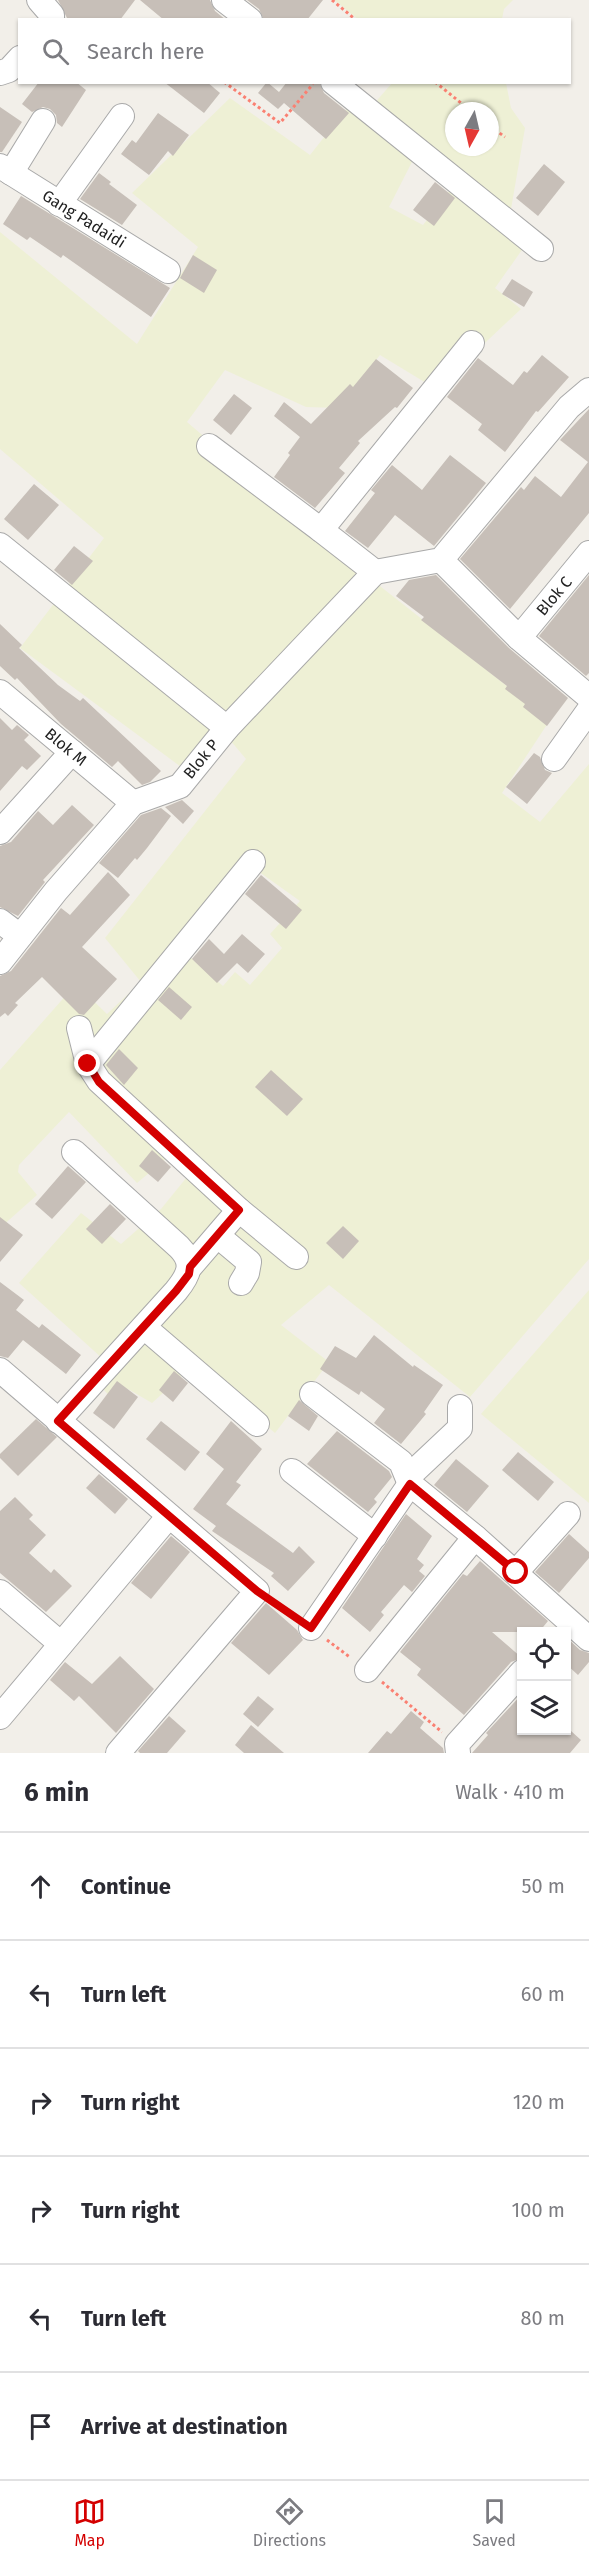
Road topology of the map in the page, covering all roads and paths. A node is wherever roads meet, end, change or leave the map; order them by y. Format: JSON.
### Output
{"nodes":[{"id":1,"x":39,"y":0,"type":"edge"},
{"id":2,"x":224,"y":0,"type":"edge"},
{"id":3,"x":332,"y":0,"type":"edge"},
{"id":4,"x":52,"y":18,"type":"edge"},
{"id":5,"x":247,"y":18,"type":"edge"},
{"id":6,"x":354,"y":18,"type":"edge"},
{"id":7,"x":18,"y":60,"type":"edge"},
{"id":8,"x":0,"y":73,"type":"edge"},
{"id":9,"x":227,"y":84,"type":"edge"},
{"id":10,"x":313,"y":84,"type":"edge"},
{"id":11,"x":335,"y":84,"type":"edge"},
{"id":12,"x":437,"y":84,"type":"edge"},
{"id":13,"x":460,"y":102,"type":"edge"},
{"id":14,"x":122,"y":116,"type":"dead end"},
{"id":15,"x":43,"y":121,"type":"dead end"},
{"id":16,"x":499,"y":133,"type":"edge"},
{"id":17,"x":505,"y":137,"type":"dead end"},
{"id":18,"x":6,"y":169,"type":"edge"},
{"id":19,"x":58,"y":204,"type":"junction"},
{"id":20,"x":541,"y":249,"type":"dead end"},
{"id":21,"x":168,"y":271,"type":"dead end"},
{"id":22,"x":472,"y":343,"type":"dead end"},
{"id":23,"x":589,"y":390,"type":"edge"},
{"id":24,"x":209,"y":446,"type":"dead end"},
{"id":25,"x":321,"y":530,"type":"junction"},
{"id":26,"x":0,"y":545,"type":"edge"},
{"id":27,"x":589,"y":553,"type":"edge"},
{"id":28,"x":441,"y":560,"type":"junction"},
{"id":29,"x":375,"y":572,"type":"junction"},
{"id":30,"x":519,"y":638,"type":"junction"},
{"id":31,"x":0,"y":692,"type":"edge"},
{"id":32,"x":589,"y":698,"type":"edge"},
{"id":33,"x":589,"y":710,"type":"edge"},
{"id":34,"x":227,"y":728,"type":"junction"},
{"id":35,"x":72,"y":752,"type":"junction"},
{"id":36,"x":554,"y":759,"type":"dead end"},
{"id":37,"x":133,"y":803,"type":"junction"},
{"id":38,"x":4,"y":818,"type":"edge"},
{"id":39,"x":253,"y":862,"type":"dead end"},
{"id":40,"x":0,"y":921,"type":"edge"},
{"id":41,"x":20,"y":936,"type":"junction"},
{"id":42,"x":0,"y":962,"type":"edge"},
{"id":43,"x":79,"y":1028,"type":"dead end"},
{"id":44,"x":88,"y":1064,"type":"junction"},
{"id":45,"x":74,"y":1152,"type":"dead end"},
{"id":46,"x":239,"y":1210,"type":"junction"},
{"id":47,"x":218,"y":1236,"type":"junction"},
{"id":48,"x":296,"y":1257,"type":"dead end"},
{"id":49,"x":190,"y":1267,"type":"junction"},
{"id":50,"x":241,"y":1283,"type":"dead end"},
{"id":51,"x":144,"y":1327,"type":"junction"},
{"id":52,"x":0,"y":1370,"type":"edge"},
{"id":53,"x":312,"y":1394,"type":"dead end"},
{"id":54,"x":460,"y":1407,"type":"dead end"},
{"id":55,"x":58,"y":1421,"type":"junction"},
{"id":56,"x":257,"y":1424,"type":"dead end"},
{"id":57,"x":292,"y":1471,"type":"dead end"},
{"id":58,"x":415,"y":1487,"type":"junction"},
{"id":59,"x":568,"y":1514,"type":"dead end"},
{"id":60,"x":169,"y":1516,"type":"junction"},
{"id":61,"x":375,"y":1536,"type":"junction"},
{"id":62,"x":476,"y":1537,"type":"junction"},
{"id":63,"x":516,"y":1572,"type":"junction"},
{"id":64,"x":257,"y":1591,"type":"junction"},
{"id":65,"x":0,"y":1592,"type":"edge"},
{"id":66,"x":563,"y":1626,"type":"edge"},
{"id":67,"x":311,"y":1628,"type":"joint"},
{"id":68,"x":589,"y":1639,"type":"edge"},
{"id":69,"x":61,"y":1644,"type":"junction"},
{"id":70,"x":335,"y":1647,"type":"dead end"},
{"id":71,"x":367,"y":1670,"type":"junction"},
{"id":72,"x":517,"y":1678,"type":"edge"},
{"id":73,"x":0,"y":1717,"type":"edge"},
{"id":74,"x":457,"y":1749,"type":"edge"},
{"id":75,"x":118,"y":1753,"type":"edge"}],
"edges":[{"from":1,"to":4,"type":"street"},
{"from":2,"to":5,"type":"street"},
{"from":3,"to":6,"type":"path"},
{"from":7,"to":8,"type":"street"},
{"from":9,"to":10,"type":"path"},
{"from":11,"to":20,"type":"street"},
{"from":12,"to":13,"type":"path"},
{"from":14,"to":19,"type":"street"},
{"from":15,"to":18,"type":"street"},
{"from":16,"to":17,"type":"path"},
{"from":18,"to":19,"type":"street","name":"Gang Padaidi"},
{"from":19,"to":21,"type":"street","name":"Gang Padaidi"},
{"from":22,"to":25,"type":"street"},
{"from":23,"to":28,"type":"street"},
{"from":24,"to":25,"type":"street"},
{"from":25,"to":29,"type":"street"},
{"from":26,"to":34,"type":"street"},
{"from":27,"to":30,"type":"street","name":"Blok C"},
{"from":28,"to":29,"type":"street"},
{"from":28,"to":30,"type":"street"},
{"from":29,"to":34,"type":"street","name":"Blok P"},
{"from":30,"to":32,"type":"street"},
{"from":31,"to":35,"type":"street","name":"Blok M"},
{"from":33,"to":36,"type":"street"},
{"from":34,"to":37,"type":"street","name":"Blok P"},
{"from":35,"to":37,"type":"street","name":"Blok M"},
{"from":35,"to":38,"type":"street"},
{"from":37,"to":41,"type":"street","name":"Blok P"},
{"from":39,"to":44,"type":"street"},
{"from":40,"to":41,"type":"street"},
{"from":41,"to":42,"type":"street","name":"Blok P"},
{"from":43,"to":44,"type":"street"},
{"from":44,"to":46,"type":"street"},
{"from":45,"to":49,"type":"street"},
{"from":46,"to":47,"type":"street"},
{"from":46,"to":48,"type":"street"},
{"from":47,"to":49,"type":"street"},
{"from":47,"to":50,"type":"street"},
{"from":49,"to":51,"type":"street"},
{"from":51,"to":55,"type":"street"},
{"from":51,"to":56,"type":"street"},
{"from":52,"to":55,"type":"street"},
{"from":53,"to":58,"type":"street"},
{"from":54,"to":58,"type":"street"},
{"from":55,"to":60,"type":"street"},
{"from":57,"to":61,"type":"street"},
{"from":58,"to":61,"type":"street"},
{"from":58,"to":62,"type":"street"},
{"from":59,"to":63,"type":"street"},
{"from":60,"to":64,"type":"street"},
{"from":60,"to":69,"type":"street"},
{"from":61,"to":67,"type":"street"},
{"from":62,"to":63,"type":"street"},
{"from":62,"to":71,"type":"street"},
{"from":63,"to":66,"type":"street"},
{"from":64,"to":67,"type":"path"},
{"from":64,"to":75,"type":"street"},
{"from":65,"to":69,"type":"street"},
{"from":66,"to":68,"type":"street"},
{"from":69,"to":73,"type":"street"},
{"from":70,"to":71,"type":"path"},
{"from":71,"to":74,"type":"path"},
{"from":72,"to":74,"type":"street"}]}
